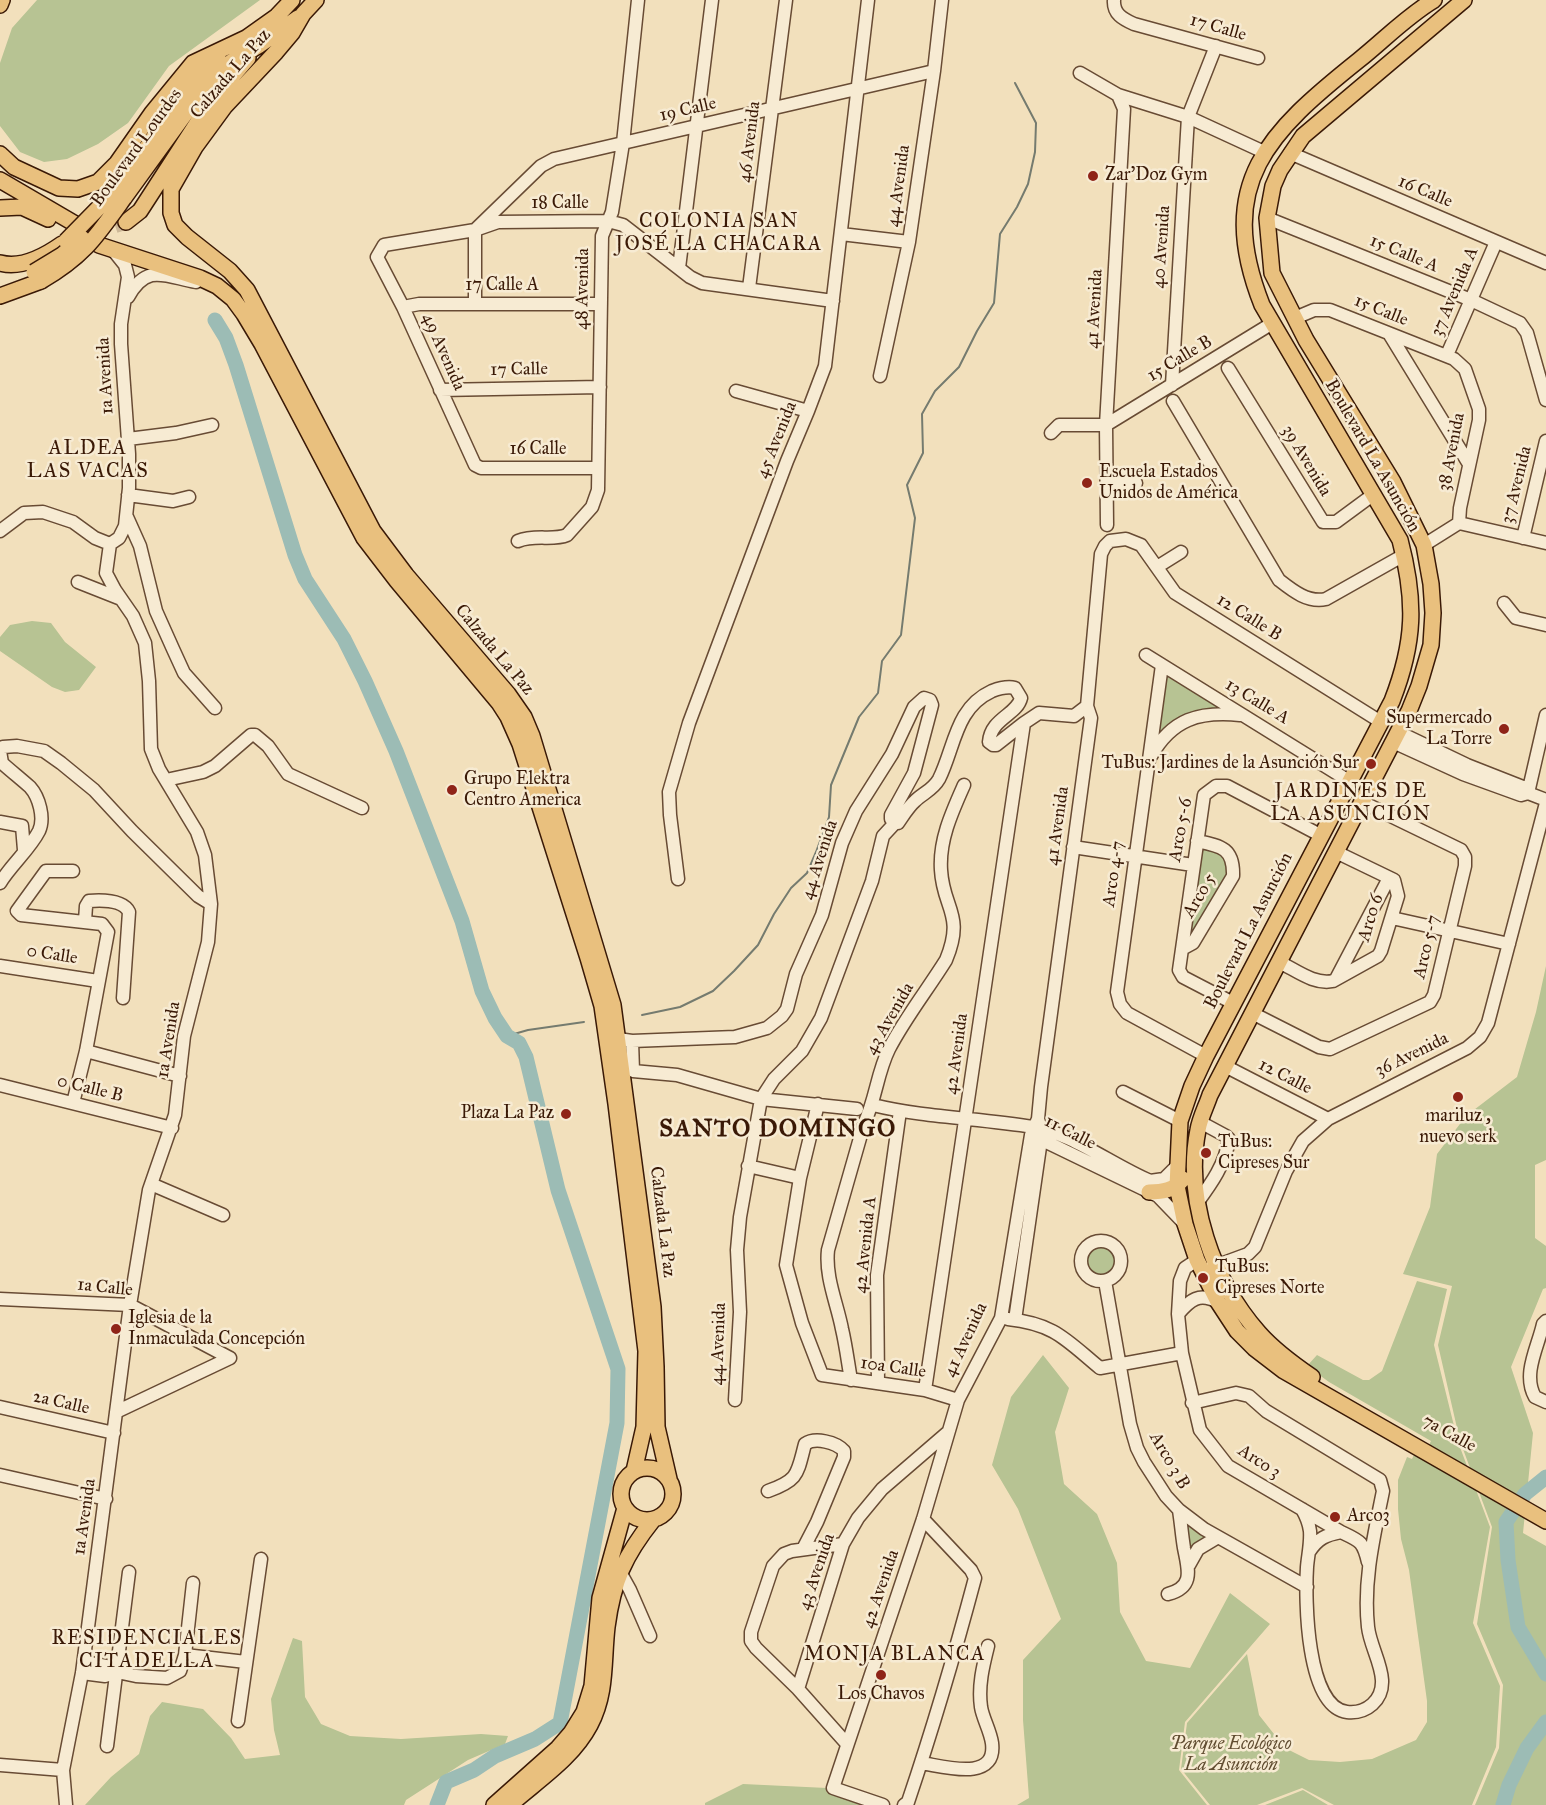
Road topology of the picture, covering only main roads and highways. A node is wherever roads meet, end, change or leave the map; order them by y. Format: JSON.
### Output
{"nodes":[{"id":1,"x":2,"y":0,"type":"edge"},
{"id":2,"x":292,"y":0,"type":"edge"},
{"id":3,"x":315,"y":0,"type":"edge"},
{"id":4,"x":1454,"y":0,"type":"edge"},
{"id":5,"x":1464,"y":0,"type":"edge"},
{"id":6,"x":1429,"y":1,"type":"edge"},
{"id":7,"x":0,"y":5,"type":"edge"},
{"id":8,"x":303,"y":14,"type":"junction"},
{"id":9,"x":1446,"y":14,"type":"junction"},
{"id":10,"x":235,"y":44,"type":"junction"},
{"id":11,"x":258,"y":46,"type":"junction"},
{"id":12,"x":1311,"y":99,"type":"junction"},
{"id":13,"x":1326,"y":116,"type":"junction"},
{"id":14,"x":0,"y":154,"type":"edge"},
{"id":15,"x":0,"y":171,"type":"edge"},
{"id":16,"x":1252,"y":177,"type":"junction"},
{"id":17,"x":0,"y":180,"type":"edge"},
{"id":18,"x":1273,"y":186,"type":"junction"},
{"id":19,"x":120,"y":194,"type":"junction"},
{"id":20,"x":0,"y":208,"type":"edge"},
{"id":21,"x":126,"y":222,"type":"tunnel mouth"},
{"id":22,"x":76,"y":224,"type":"junction"},
{"id":23,"x":0,"y":263,"type":"edge"},
{"id":24,"x":38,"y":276,"type":"junction"},
{"id":25,"x":0,"y":286,"type":"edge"},
{"id":26,"x":0,"y":296,"type":"edge"},
{"id":27,"x":239,"y":307,"type":"junction"},
{"id":28,"x":1306,"y":340,"type":"junction"},
{"id":29,"x":1288,"y":351,"type":"junction"},
{"id":30,"x":1371,"y":445,"type":"junction"},
{"id":31,"x":1350,"y":457,"type":"junction"},
{"id":32,"x":1414,"y":523,"type":"junction"},
{"id":33,"x":1396,"y":533,"type":"junction"},
{"id":34,"x":1396,"y":737,"type":"junction"},
{"id":35,"x":1367,"y":749,"type":"junction"},
{"id":36,"x":1330,"y":818,"type":"junction"},
{"id":37,"x":1349,"y":828,"type":"junction"},
{"id":38,"x":1274,"y":924,"type":"junction"},
{"id":39,"x":1293,"y":934,"type":"junction"},
{"id":40,"x":1217,"y":1034,"type":"junction"},
{"id":41,"x":1237,"y":1043,"type":"junction"},
{"id":42,"x":1196,"y":1142,"type":"junction"},
{"id":43,"x":1177,"y":1186,"type":"junction"},
{"id":44,"x":1149,"y":1192,"type":"road end"},
{"id":45,"x":1237,"y":1331,"type":"junction"},
{"id":46,"x":1260,"y":1334,"type":"junction"},
{"id":47,"x":1334,"y":1389,"type":"joint"},
{"id":48,"x":1409,"y":1439,"type":"junction"},
{"id":49,"x":634,"y":1471,"type":"junction"},
{"id":50,"x":669,"y":1479,"type":"junction"},
{"id":51,"x":625,"y":1508,"type":"junction"},
{"id":52,"x":1546,"y":1511,"type":"edge"},
{"id":53,"x":653,"y":1520,"type":"junction"},
{"id":54,"x":1546,"y":1521,"type":"edge"},
{"id":55,"x":494,"y":1805,"type":"edge"},
{"id":56,"x":510,"y":1805,"type":"edge"}],
"edges":[{"from":1,"to":7,"type":"main road"},
{"from":2,"to":10,"type":"main road","name":"Calzada La Paz"},
{"from":3,"to":8,"type":"main road","name":"Calzada La Paz"},
{"from":4,"to":9,"type":"main road"},
{"from":5,"to":9,"type":"main road","name":"Boulevard La Asunción"},
{"from":6,"to":12,"type":"main road","name":"Boulevard La Asunción"},
{"from":8,"to":11,"type":"main road","name":"Boulevard Lourdes"},
{"from":8,"to":50,"type":"main road","name":"Calzada La Paz"},
{"from":9,"to":13,"type":"main road","name":"Boulevard La Asunción"},
{"from":10,"to":14,"type":"main road"},
{"from":10,"to":19,"type":"main road","name":"Boulevard Lourdes"},
{"from":11,"to":19,"type":"main road","name":"Boulevard Lourdes"},
{"from":11,"to":21,"type":"main road"},
{"from":12,"to":13,"type":"main road"},
{"from":12,"to":16,"type":"main road","name":"Boulevard La Asunción"},
{"from":13,"to":18,"type":"main road","name":"Boulevard La Asunción"},
{"from":15,"to":22,"type":"main road"},
{"from":16,"to":18,"type":"main road"},
{"from":16,"to":29,"type":"main road","name":"Boulevard La Asunción"},
{"from":17,"to":22,"type":"main road"},
{"from":18,"to":28,"type":"main road","name":"Boulevard La Asunción"},
{"from":19,"to":23,"type":"main road","bridge":true},
{"from":19,"to":24,"type":"main road","name":"Boulevard Lourdes","bridge":true},
{"from":20,"to":22,"type":"main road"},
{"from":24,"to":25,"type":"main road","name":"Boulevard Lourdes"},
{"from":24,"to":26,"type":"main road","name":"Boulevard Lourdes"},
{"from":27,"to":27,"type":"main road","name":"Calzada La Paz"},
{"from":27,"to":49,"type":"main road","name":"Calzada La Paz"},
{"from":28,"to":29,"type":"main road"},
{"from":28,"to":30,"type":"main road","name":"Boulevard La Asunción"},
{"from":29,"to":31,"type":"main road","name":"Boulevard La Asunción"},
{"from":30,"to":31,"type":"main road"},
{"from":30,"to":32,"type":"main road","name":"Boulevard La Asunción"},
{"from":31,"to":33,"type":"main road","name":"Boulevard La Asunción"},
{"from":32,"to":33,"type":"main road"},
{"from":32,"to":34,"type":"main road","name":"Boulevard La Asunción"},
{"from":33,"to":35,"type":"main road","name":"Boulevard La Asunción"},
{"from":34,"to":35,"type":"main road"},
{"from":34,"to":37,"type":"main road","name":"Boulevard La Asunción"},
{"from":35,"to":36,"type":"main road","name":"Boulevard La Asunción"},
{"from":36,"to":37,"type":"main road"},
{"from":36,"to":38,"type":"main road","name":"Boulevard La Asunción"},
{"from":37,"to":39,"type":"main road","name":"Boulevard La Asunción"},
{"from":38,"to":39,"type":"main road"},
{"from":38,"to":40,"type":"main road","name":"Boulevard La Asunción"},
{"from":39,"to":41,"type":"main road","name":"Boulevard La Asunción"},
{"from":40,"to":41,"type":"main road"},
{"from":40,"to":43,"type":"main road","name":"Boulevard La Asunción"},
{"from":41,"to":42,"type":"main road","name":"Boulevard La Asunción"},
{"from":42,"to":43,"type":"main road"},
{"from":42,"to":46,"type":"main road","name":"Boulevard La Asunción"},
{"from":43,"to":44,"type":"main road"},
{"from":43,"to":45,"type":"main road","name":"Boulevard La Asunción"},
{"from":45,"to":46,"type":"main road"},
{"from":45,"to":48,"type":"main road","name":"Boulevard La Asunción"},
{"from":46,"to":47,"type":"main road","name":"Boulevard La Asunción"},
{"from":47,"to":48,"type":"main road","name":"7a Calle"},
{"from":48,"to":52,"type":"main road","name":"7a Calle"},
{"from":48,"to":54,"type":"main road","name":"7a Calle"},
{"from":49,"to":50,"type":"main road"},
{"from":49,"to":51,"type":"main road"},
{"from":50,"to":53,"type":"main road"},
{"from":51,"to":53,"type":"main road"},
{"from":51,"to":55,"type":"main road"},
{"from":53,"to":56,"type":"main road"}]}
